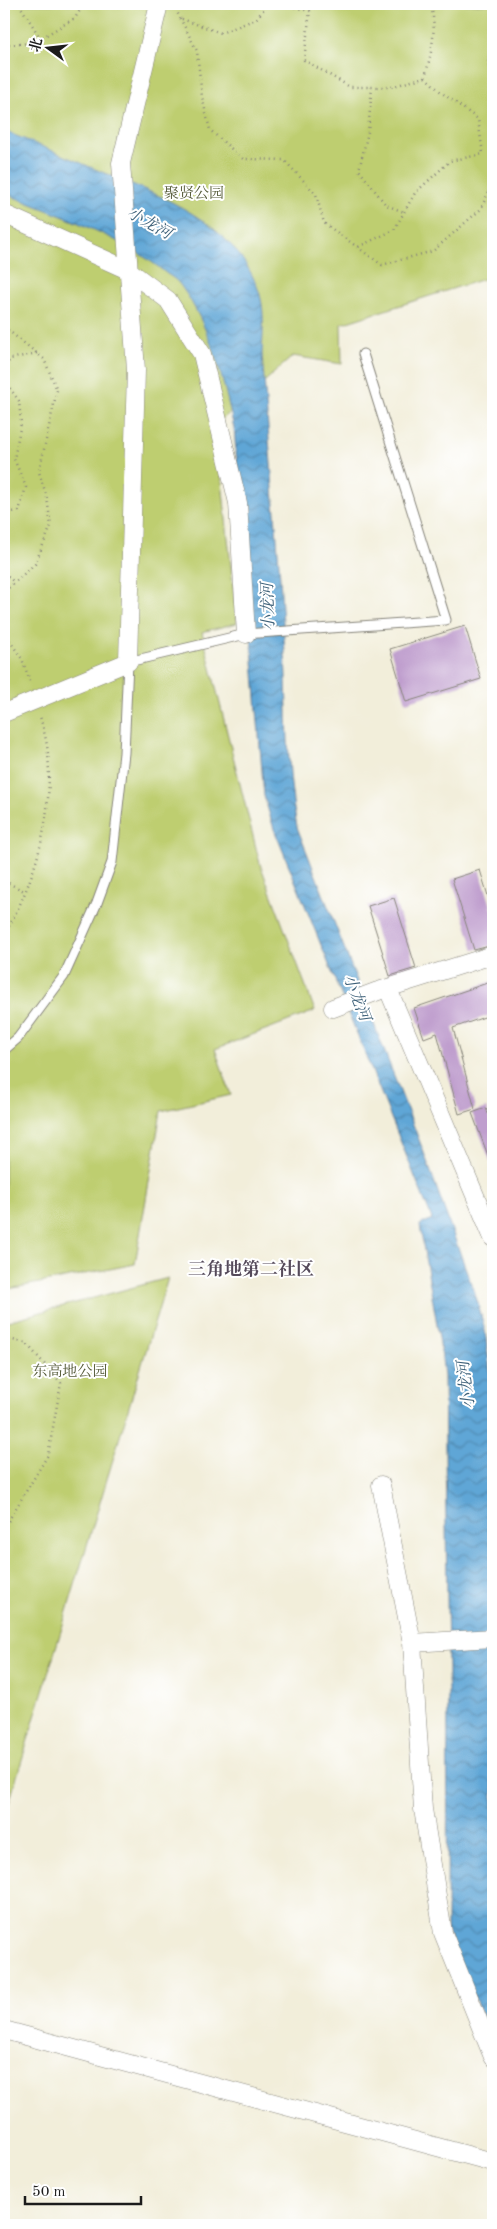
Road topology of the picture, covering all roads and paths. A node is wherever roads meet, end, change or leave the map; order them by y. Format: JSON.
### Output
{"nodes":[{"id":1,"x":19,"y":4,"type":"edge"},
{"id":2,"x":84,"y":4,"type":"edge"},
{"id":3,"x":159,"y":4,"type":"edge"},
{"id":4,"x":179,"y":4,"type":"edge"},
{"id":5,"x":268,"y":4,"type":"edge"},
{"id":6,"x":280,"y":4,"type":"edge"},
{"id":7,"x":430,"y":4,"type":"edge"},
{"id":8,"x":288,"y":5,"type":"edge"},
{"id":9,"x":180,"y":18,"type":"junction"},
{"id":10,"x":493,"y":31,"type":"edge"},
{"id":11,"x":41,"y":39,"type":"junction"},
{"id":12,"x":4,"y":45,"type":"edge"},
{"id":13,"x":425,"y":77,"type":"junction"},
{"id":14,"x":372,"y":86,"type":"junction"},
{"id":15,"x":493,"y":88,"type":"edge"},
{"id":16,"x":493,"y":180,"type":"edge"},
{"id":17,"x":404,"y":212,"type":"junction"},
{"id":18,"x":4,"y":214,"type":"edge"},
{"id":19,"x":358,"y":248,"type":"junction"},
{"id":20,"x":127,"y":264,"type":"junction"},
{"id":21,"x":4,"y":328,"type":"edge"},
{"id":22,"x":37,"y":353,"type":"junction"},
{"id":23,"x":363,"y":354,"type":"dead end"},
{"id":24,"x":4,"y":356,"type":"edge"},
{"id":25,"x":10,"y":359,"type":"junction"},
{"id":26,"x":4,"y":371,"type":"edge"},
{"id":27,"x":4,"y":380,"type":"edge"},
{"id":28,"x":4,"y":513,"type":"edge"},
{"id":29,"x":4,"y":573,"type":"edge"},
{"id":30,"x":15,"y":583,"type":"junction"},
{"id":31,"x":4,"y":592,"type":"edge"},
{"id":32,"x":4,"y":632,"type":"edge"},
{"id":33,"x":246,"y":634,"type":"junction"},
{"id":34,"x":128,"y":662,"type":"junction"},
{"id":35,"x":36,"y":700,"type":"junction"},
{"id":36,"x":4,"y":713,"type":"edge"},
{"id":37,"x":4,"y":881,"type":"edge"},
{"id":38,"x":26,"y":892,"type":"junction"},
{"id":39,"x":4,"y":935,"type":"edge"},
{"id":40,"x":493,"y":955,"type":"edge"},
{"id":41,"x":383,"y":990,"type":"junction"},
{"id":42,"x":333,"y":1008,"type":"dead end"},
{"id":43,"x":4,"y":1050,"type":"edge"},
{"id":44,"x":493,"y":1238,"type":"edge"},
{"id":45,"x":4,"y":1338,"type":"edge"},
{"id":46,"x":381,"y":1485,"type":"dead end"},
{"id":47,"x":4,"y":1528,"type":"edge"},
{"id":48,"x":493,"y":1638,"type":"edge"},
{"id":49,"x":420,"y":1642,"type":"junction"},
{"id":50,"x":4,"y":2030,"type":"edge"},
{"id":51,"x":493,"y":2057,"type":"edge"},
{"id":52,"x":493,"y":2162,"type":"edge"}],
"edges":[{"from":1,"to":11,"type":"path"},
{"from":2,"to":11,"type":"path"},
{"from":3,"to":20,"type":"street"},
{"from":4,"to":9,"type":"path"},
{"from":5,"to":9,"type":"path"},
{"from":6,"to":8,"type":"path"},
{"from":7,"to":13,"type":"path"},
{"from":8,"to":14,"type":"path"},
{"from":9,"to":19,"type":"path"},
{"from":10,"to":15,"type":"path"},
{"from":11,"to":12,"type":"path"},
{"from":13,"to":14,"type":"path"},
{"from":13,"to":17,"type":"path"},
{"from":14,"to":17,"type":"path"},
{"from":16,"to":19,"type":"path"},
{"from":17,"to":19,"type":"path"},
{"from":18,"to":20,"type":"street"},
{"from":20,"to":33,"type":"street"},
{"from":20,"to":34,"type":"street"},
{"from":21,"to":22,"type":"path"},
{"from":22,"to":25,"type":"path"},
{"from":22,"to":30,"type":"path"},
{"from":23,"to":33,"type":"lane"},
{"from":24,"to":25,"type":"path"},
{"from":25,"to":26,"type":"path"},
{"from":27,"to":28,"type":"path"},
{"from":29,"to":30,"type":"path"},
{"from":30,"to":31,"type":"path"},
{"from":32,"to":35,"type":"path"},
{"from":33,"to":34,"type":"lane"},
{"from":34,"to":35,"type":"street"},
{"from":34,"to":43,"type":"lane"},
{"from":35,"to":36,"type":"street"},
{"from":35,"to":38,"type":"path"},
{"from":37,"to":38,"type":"path"},
{"from":38,"to":39,"type":"path"},
{"from":40,"to":41,"type":"street"},
{"from":41,"to":42,"type":"street"},
{"from":41,"to":44,"type":"street"},
{"from":45,"to":47,"type":"path"},
{"from":46,"to":49,"type":"street"},
{"from":48,"to":49,"type":"street"},
{"from":49,"to":51,"type":"street"},
{"from":50,"to":52,"type":"street"}]}
